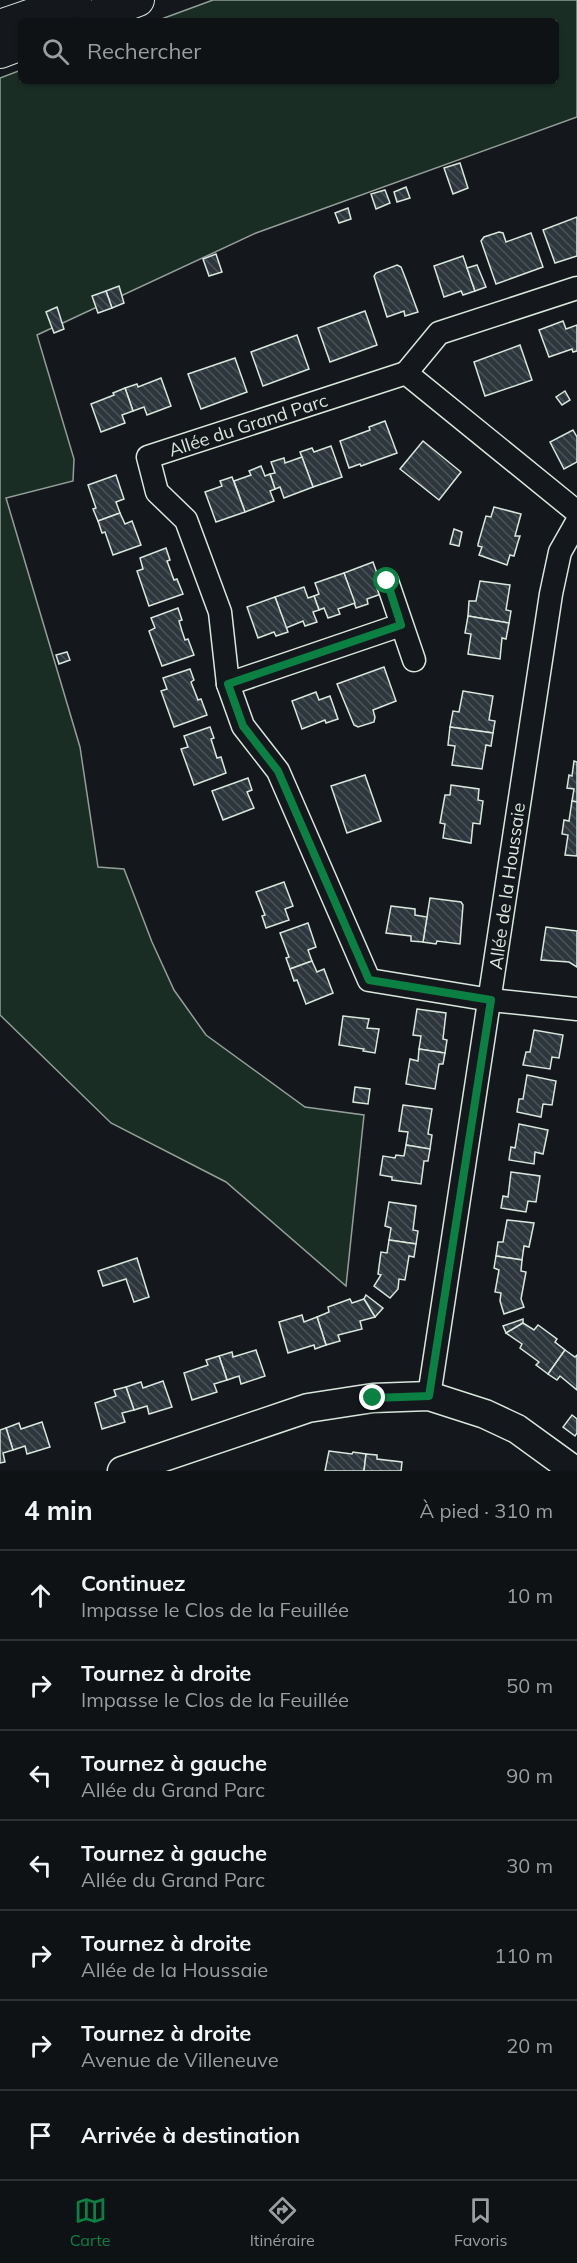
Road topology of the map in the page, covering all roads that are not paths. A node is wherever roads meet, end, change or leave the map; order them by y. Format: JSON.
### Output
{"nodes":[{"id":1,"x":75,"y":0,"type":"edge"},
{"id":2,"x":138,"y":0,"type":"edge"},
{"id":3,"x":23,"y":18,"type":"edge"},
{"id":4,"x":90,"y":18,"type":"edge"},
{"id":5,"x":18,"y":20,"type":"edge"},
{"id":6,"x":0,"y":26,"type":"edge"},
{"id":7,"x":18,"y":45,"type":"edge"},
{"id":8,"x":0,"y":52,"type":"edge"},
{"id":9,"x":577,"y":288,"type":"edge"},
{"id":10,"x":406,"y":373,"type":"junction"},
{"id":11,"x":577,"y":512,"type":"edge"},
{"id":12,"x":577,"y":522,"type":"edge"},
{"id":13,"x":387,"y":581,"type":"dead end"},
{"id":14,"x":401,"y":625,"type":"junction"},
{"id":15,"x":414,"y":660,"type":"dead end"},
{"id":16,"x":228,"y":684,"type":"junction"},
{"id":17,"x":491,"y":1000,"type":"junction"},
{"id":18,"x":577,"y":1009,"type":"edge"},
{"id":19,"x":429,"y":1396,"type":"junction"},
{"id":20,"x":122,"y":1471,"type":"edge"},
{"id":21,"x":575,"y":1471,"type":"edge"}],
"edges":[{"from":1,"to":3,"type":"main road"},
{"from":2,"to":4,"type":"main road"},
{"from":5,"to":6,"type":"main road"},
{"from":7,"to":8,"type":"main road"},
{"from":9,"to":10,"type":"street"},
{"from":10,"to":11,"type":"street"},
{"from":10,"to":16,"type":"street","name":"Allée du Grand Parc"},
{"from":12,"to":17,"type":"street","name":"Allée de la Houssaie"},
{"from":13,"to":14,"type":"street"},
{"from":14,"to":15,"type":"street"},
{"from":14,"to":16,"type":"street"},
{"from":16,"to":17,"type":"street","name":"Allée du Grand Parc"},
{"from":17,"to":18,"type":"street","name":"Allée du Grand Parc"},
{"from":17,"to":19,"type":"street","name":"Allée de la Houssaie"},
{"from":19,"to":20,"type":"street"},
{"from":19,"to":21,"type":"street"}]}
